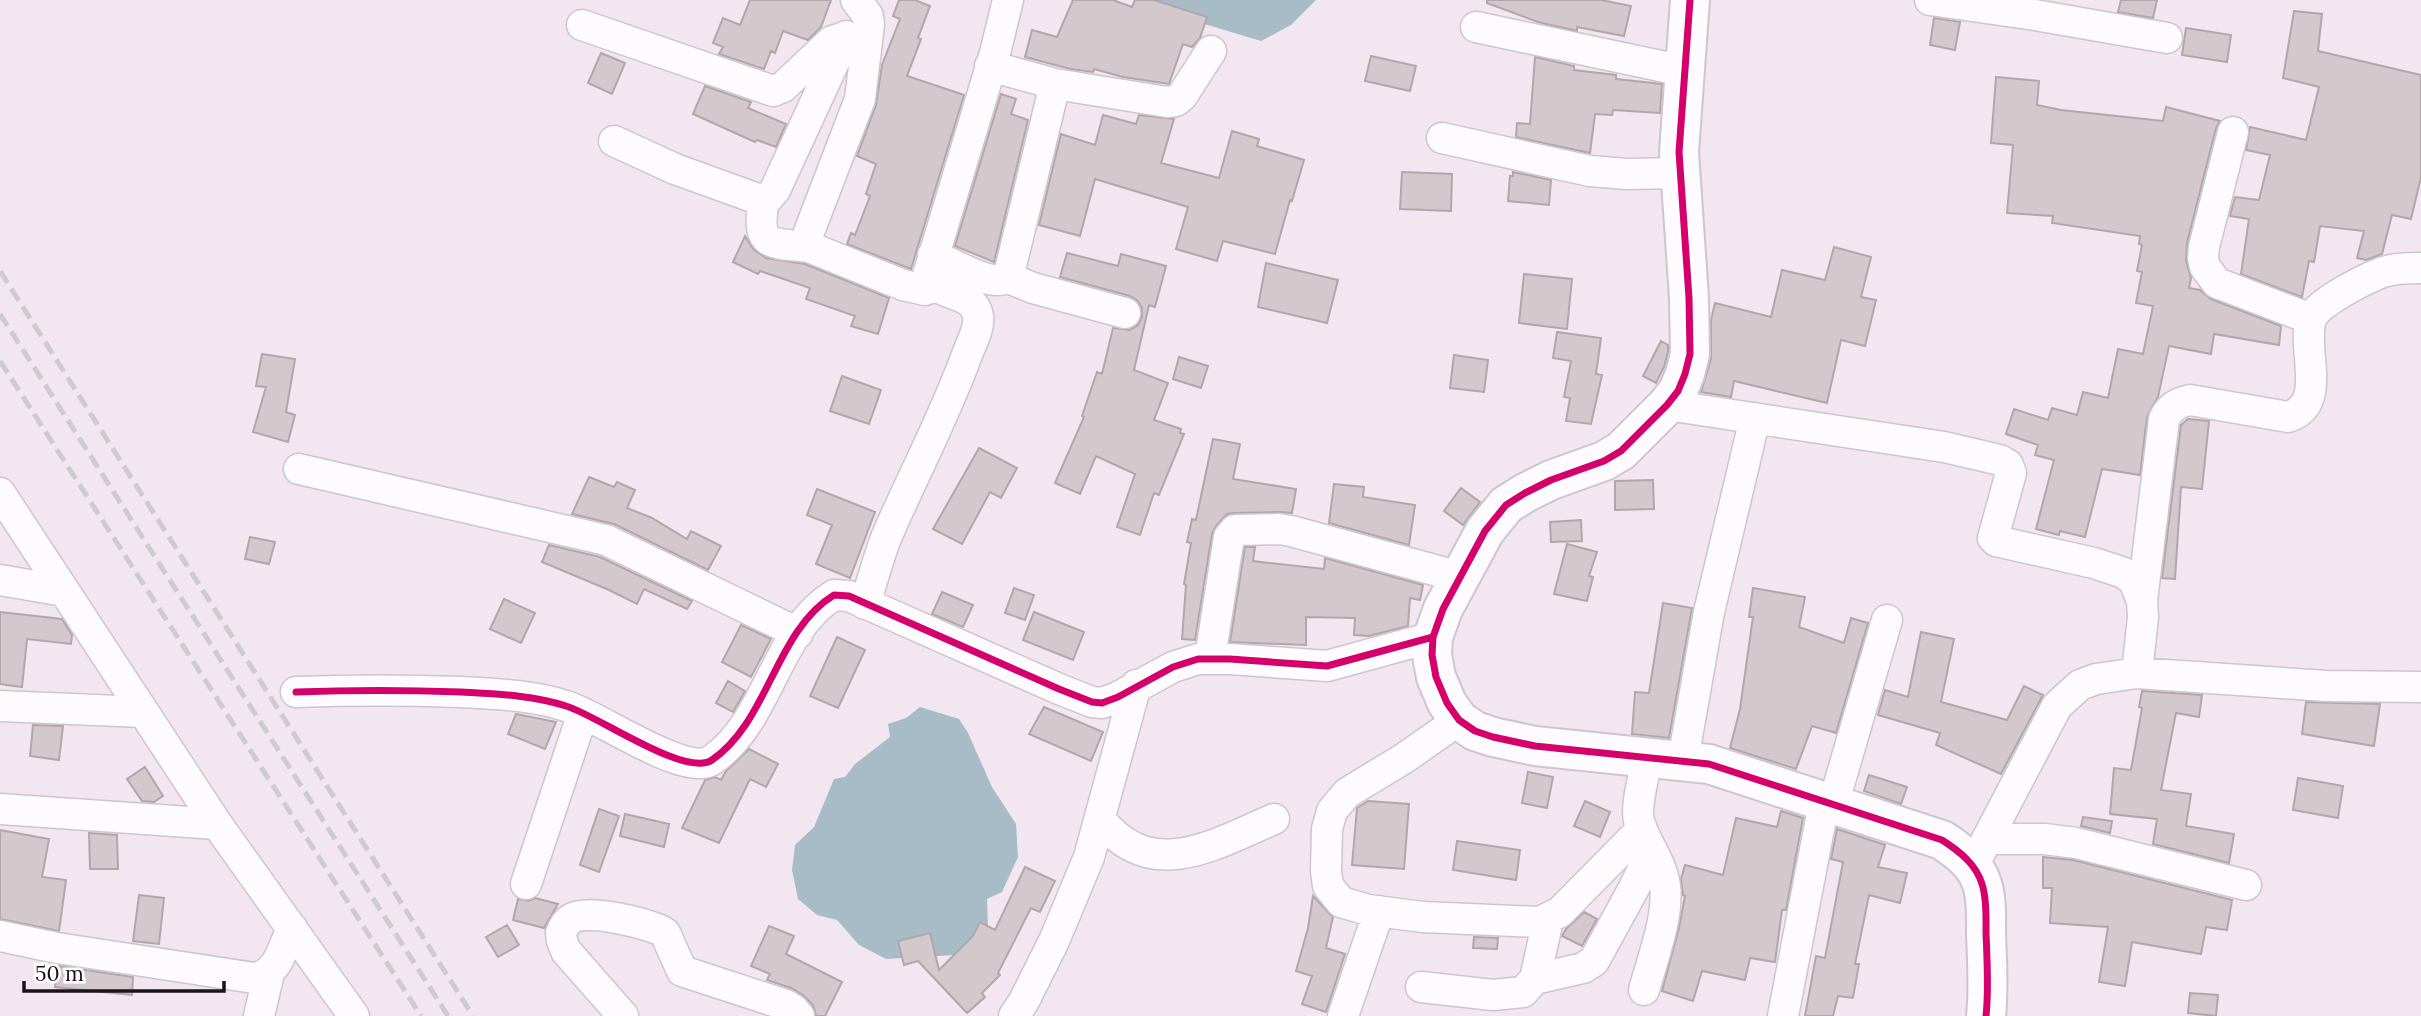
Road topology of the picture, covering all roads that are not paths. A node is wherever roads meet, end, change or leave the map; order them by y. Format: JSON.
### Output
{"nodes":[{"id":1,"x":856,"y":0,"type":"edge"},
{"id":2,"x":1008,"y":0,"type":"edge"},
{"id":3,"x":1690,"y":0,"type":"edge"},
{"id":4,"x":1930,"y":0,"type":"edge"},
{"id":5,"x":582,"y":25,"type":"dead end"},
{"id":6,"x":1476,"y":27,"type":"dead end"},
{"id":7,"x":858,"y":37,"type":"junction"},
{"id":8,"x":2167,"y":38,"type":"dead end"},
{"id":9,"x":1211,"y":51,"type":"dead end"},
{"id":10,"x":990,"y":66,"type":"junction"},
{"id":11,"x":1684,"y":71,"type":"junction"},
{"id":12,"x":1055,"y":84,"type":"junction"},
{"id":13,"x":2233,"y":132,"type":"dead end"},
{"id":14,"x":1442,"y":138,"type":"dead end"},
{"id":15,"x":614,"y":141,"type":"dead end"},
{"id":16,"x":1681,"y":173,"type":"junction"},
{"id":17,"x":764,"y":199,"type":"junction"},
{"id":18,"x":809,"y":247,"type":"junction"},
{"id":19,"x":933,"y":255,"type":"junction"},
{"id":20,"x":2421,"y":268,"type":"edge"},
{"id":21,"x":1006,"y":277,"type":"junction"},
{"id":22,"x":936,"y":286,"type":"junction"},
{"id":23,"x":1125,"y":313,"type":"dead end"},
{"id":24,"x":2311,"y":319,"type":"junction"},
{"id":25,"x":1667,"y":405,"type":"junction"},
{"id":26,"x":1755,"y":418,"type":"junction"},
{"id":27,"x":299,"y":469,"type":"dead end"},
{"id":28,"x":0,"y":493,"type":"edge"},
{"id":29,"x":1460,"y":577,"type":"junction"},
{"id":30,"x":0,"y":580,"type":"edge"},
{"id":31,"x":64,"y":591,"type":"junction"},
{"id":32,"x":2142,"y":601,"type":"junction"},
{"id":33,"x":865,"y":604,"type":"junction"},
{"id":34,"x":1887,"y":621,"type":"dead end"},
{"id":35,"x":798,"y":633,"type":"junction"},
{"id":36,"x":1433,"y":637,"type":"junction"},
{"id":37,"x":1210,"y":658,"type":"junction"},
{"id":38,"x":2137,"y":673,"type":"junction"},
{"id":39,"x":1136,"y":685,"type":"junction"},
{"id":40,"x":2421,"y":687,"type":"edge"},
{"id":41,"x":296,"y":692,"type":"dead end"},
{"id":42,"x":0,"y":706,"type":"edge"},
{"id":43,"x":144,"y":712,"type":"junction"},
{"id":44,"x":583,"y":713,"type":"junction"},
{"id":45,"x":1459,"y":720,"type":"junction"},
{"id":46,"x":1665,"y":759,"type":"junction"},
{"id":47,"x":1829,"y":804,"type":"junction"},
{"id":48,"x":0,"y":809,"type":"edge"},
{"id":49,"x":1100,"y":819,"type":"junction"},
{"id":50,"x":1274,"y":819,"type":"dead end"},
{"id":51,"x":217,"y":824,"type":"junction"},
{"id":52,"x":1647,"y":839,"type":"junction"},
{"id":53,"x":1980,"y":853,"type":"junction"},
{"id":54,"x":526,"y":884,"type":"dead end"},
{"id":55,"x":2246,"y":885,"type":"dead end"},
{"id":56,"x":1379,"y":911,"type":"junction"},
{"id":57,"x":1548,"y":920,"type":"junction"},
{"id":58,"x":292,"y":928,"type":"junction"},
{"id":59,"x":0,"y":936,"type":"edge"},
{"id":60,"x":269,"y":973,"type":"junction"},
{"id":61,"x":1535,"y":979,"type":"junction"},
{"id":62,"x":1421,"y":987,"type":"dead end"},
{"id":63,"x":1644,"y":990,"type":"dead end"},
{"id":64,"x":259,"y":1016,"type":"edge"},
{"id":65,"x":355,"y":1016,"type":"edge"},
{"id":66,"x":622,"y":1016,"type":"edge"},
{"id":67,"x":799,"y":1016,"type":"edge"},
{"id":68,"x":1014,"y":1016,"type":"edge"},
{"id":69,"x":1343,"y":1016,"type":"edge"},
{"id":70,"x":1783,"y":1016,"type":"edge"},
{"id":71,"x":1986,"y":1016,"type":"edge"}],
"edges":[{"from":1,"to":7,"type":"street"},
{"from":2,"to":10,"type":"street"},
{"from":3,"to":11,"type":"street"},
{"from":4,"to":8,"type":"street"},
{"from":5,"to":7,"type":"street"},
{"from":6,"to":11,"type":"street"},
{"from":7,"to":17,"type":"street"},
{"from":7,"to":18,"type":"street"},
{"from":9,"to":12,"type":"street"},
{"from":10,"to":12,"type":"street"},
{"from":10,"to":19,"type":"street"},
{"from":11,"to":16,"type":"street"},
{"from":12,"to":21,"type":"street"},
{"from":13,"to":24,"type":"street"},
{"from":14,"to":16,"type":"street"},
{"from":15,"to":17,"type":"street"},
{"from":16,"to":25,"type":"street"},
{"from":17,"to":18,"type":"street"},
{"from":18,"to":22,"type":"street"},
{"from":19,"to":21,"type":"street"},
{"from":19,"to":22,"type":"street"},
{"from":20,"to":24,"type":"street"},
{"from":21,"to":23,"type":"street"},
{"from":22,"to":33,"type":"street"},
{"from":24,"to":32,"type":"street"},
{"from":25,"to":26,"type":"street"},
{"from":25,"to":29,"type":"street"},
{"from":26,"to":32,"type":"street"},
{"from":26,"to":46,"type":"street"},
{"from":27,"to":35,"type":"street"},
{"from":28,"to":31,"type":"street"},
{"from":29,"to":36,"type":"street"},
{"from":29,"to":37,"type":"street"},
{"from":30,"to":31,"type":"street"},
{"from":31,"to":43,"type":"street"},
{"from":32,"to":38,"type":"street"},
{"from":33,"to":35,"type":"street"},
{"from":33,"to":39,"type":"street"},
{"from":34,"to":47,"type":"street"},
{"from":35,"to":44,"type":"street"},
{"from":36,"to":37,"type":"street"},
{"from":36,"to":45,"type":"street"},
{"from":37,"to":39,"type":"street"},
{"from":38,"to":40,"type":"street"},
{"from":38,"to":53,"type":"street"},
{"from":39,"to":49,"type":"street"},
{"from":41,"to":44,"type":"street"},
{"from":42,"to":43,"type":"street"},
{"from":43,"to":51,"type":"street"},
{"from":44,"to":54,"type":"street"},
{"from":45,"to":46,"type":"street"},
{"from":45,"to":56,"type":"street"},
{"from":46,"to":47,"type":"street"},
{"from":46,"to":52,"type":"street"},
{"from":47,"to":53,"type":"street"},
{"from":47,"to":70,"type":"street"},
{"from":48,"to":51,"type":"street"},
{"from":49,"to":50,"type":"street"},
{"from":49,"to":68,"type":"street"},
{"from":51,"to":58,"type":"street"},
{"from":52,"to":57,"type":"street"},
{"from":52,"to":61,"type":"street"},
{"from":52,"to":63,"type":"street"},
{"from":53,"to":55,"type":"street"},
{"from":53,"to":71,"type":"street"},
{"from":56,"to":57,"type":"street"},
{"from":56,"to":69,"type":"street"},
{"from":57,"to":61,"type":"street"},
{"from":58,"to":60,"type":"street"},
{"from":58,"to":65,"type":"street"},
{"from":59,"to":60,"type":"street"},
{"from":60,"to":64,"type":"street"},
{"from":61,"to":62,"type":"street"},
{"from":66,"to":67,"type":"street"}]}
